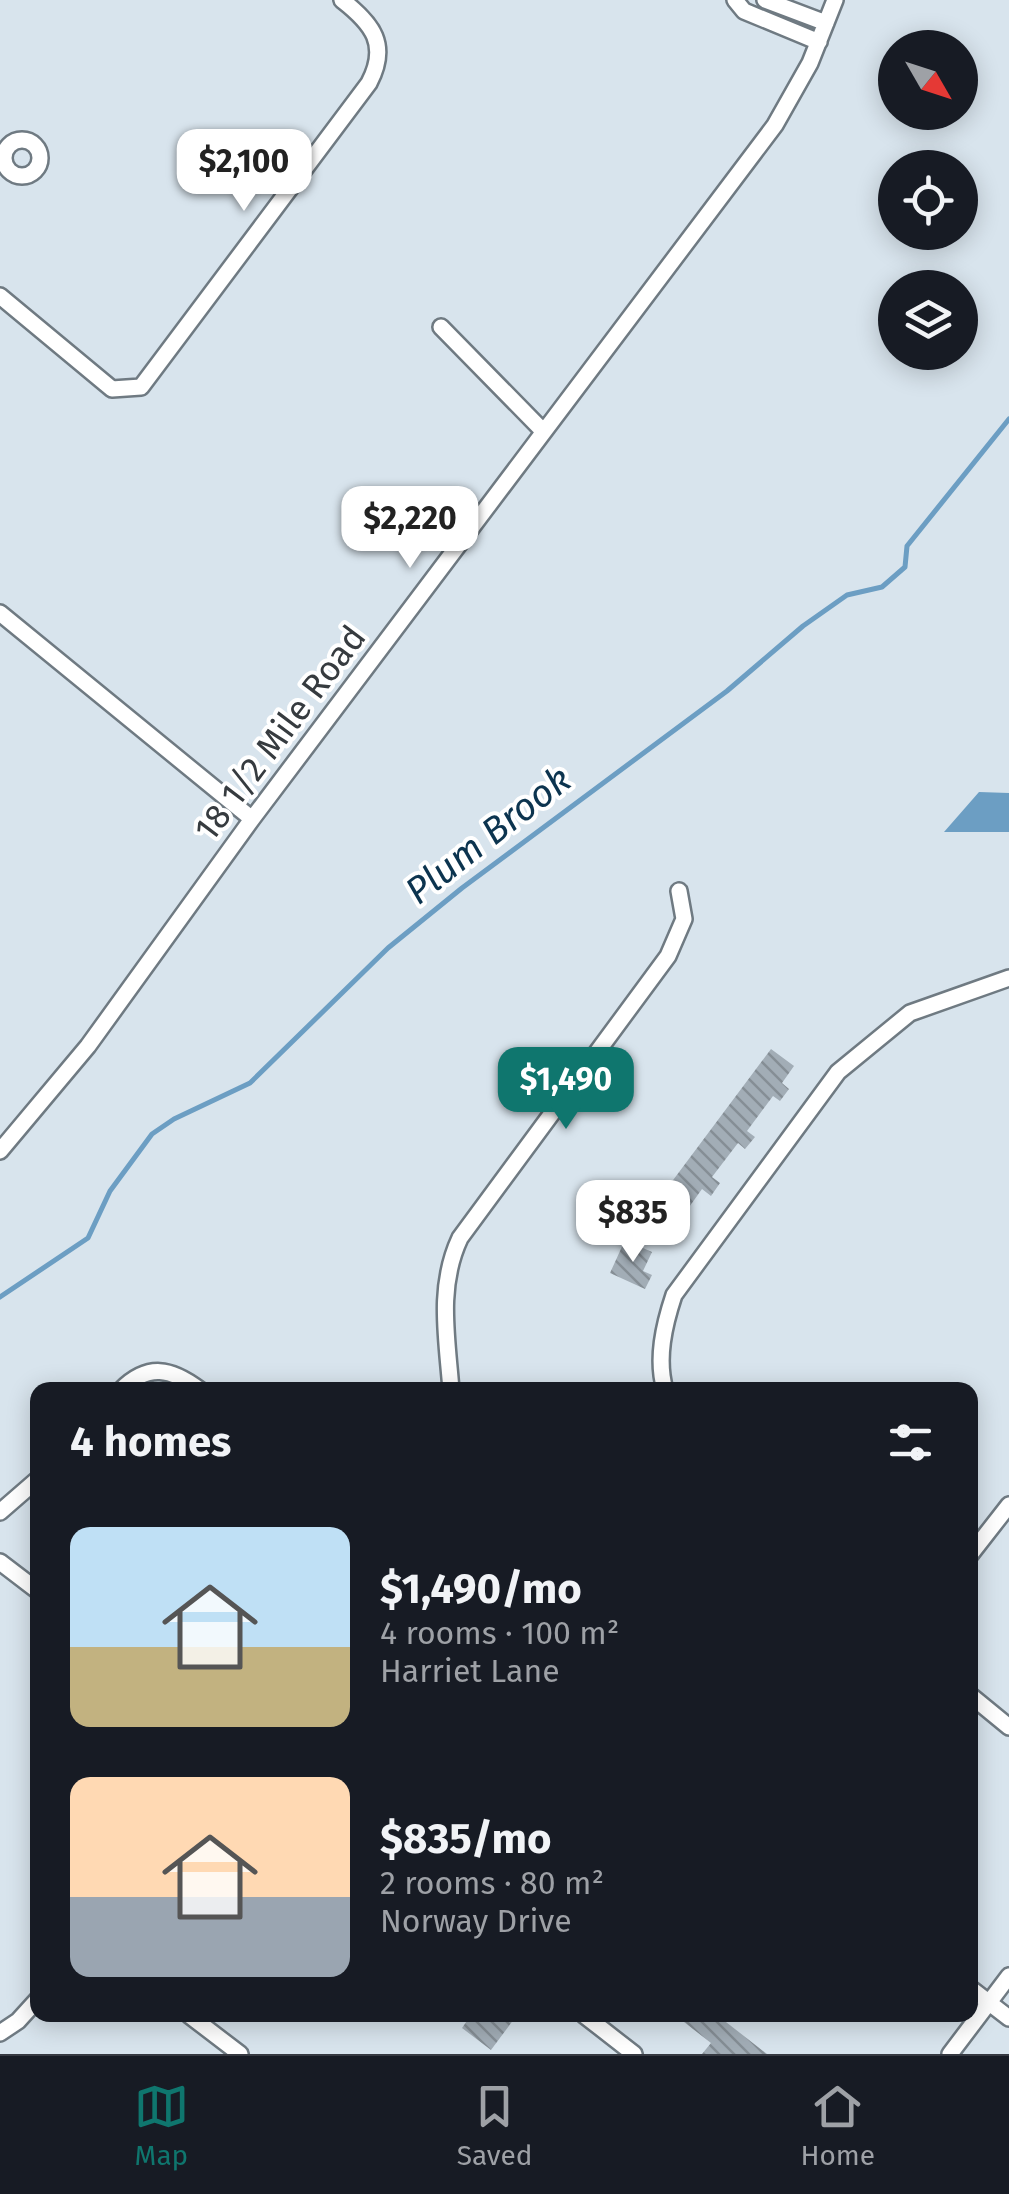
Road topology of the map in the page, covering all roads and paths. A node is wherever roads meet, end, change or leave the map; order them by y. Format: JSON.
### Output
{"nodes":[{"id":1,"x":342,"y":0,"type":"edge"},
{"id":2,"x":735,"y":0,"type":"edge"},
{"id":3,"x":765,"y":0,"type":"edge"},
{"id":4,"x":835,"y":0,"type":"edge"},
{"id":5,"x":826,"y":24,"type":"junction"},
{"id":6,"x":818,"y":42,"type":"junction"},
{"id":7,"x":12,"y":174,"type":"dead end"},
{"id":8,"x":0,"y":188,"type":"edge"},
{"id":9,"x":0,"y":296,"type":"edge"},
{"id":10,"x":441,"y":327,"type":"dead end"},
{"id":11,"x":542,"y":431,"type":"junction"},
{"id":12,"x":0,"y":613,"type":"edge"},
{"id":13,"x":252,"y":819,"type":"junction"},
{"id":14,"x":679,"y":892,"type":"dead end"},
{"id":15,"x":1009,"y":978,"type":"edge"},
{"id":16,"x":0,"y":1151,"type":"edge"},
{"id":17,"x":132,"y":1382,"type":"edge"},
{"id":18,"x":185,"y":1382,"type":"edge"},
{"id":19,"x":450,"y":1382,"type":"edge"},
{"id":20,"x":662,"y":1382,"type":"edge"},
{"id":21,"x":30,"y":1486,"type":"edge"},
{"id":22,"x":1009,"y":1504,"type":"edge"},
{"id":23,"x":0,"y":1512,"type":"edge"},
{"id":24,"x":978,"y":1545,"type":"edge"},
{"id":25,"x":0,"y":1562,"type":"edge"},
{"id":26,"x":30,"y":1585,"type":"edge"},
{"id":27,"x":978,"y":1702,"type":"edge"},
{"id":28,"x":1009,"y":1727,"type":"edge"},
{"id":29,"x":1009,"y":1976,"type":"edge"},
{"id":30,"x":978,"y":1994,"type":"edge"},
{"id":31,"x":989,"y":2002,"type":"junction"},
{"id":32,"x":30,"y":2008,"type":"edge"},
{"id":33,"x":978,"y":2017,"type":"edge"},
{"id":34,"x":1009,"y":2018,"type":"edge"},
{"id":35,"x":198,"y":2022,"type":"edge"},
{"id":36,"x":593,"y":2022,"type":"edge"},
{"id":37,"x":974,"y":2022,"type":"edge"},
{"id":38,"x":0,"y":2033,"type":"edge"},
{"id":39,"x":240,"y":2054,"type":"edge"},
{"id":40,"x":634,"y":2054,"type":"edge"},
{"id":41,"x":950,"y":2054,"type":"edge"}],
"edges":[{"from":1,"to":9,"type":"street"},
{"from":2,"to":6,"type":"street"},
{"from":3,"to":5,"type":"street"},
{"from":4,"to":5,"type":"street","name":"18 1/2 Mile Road"},
{"from":5,"to":6,"type":"street","name":"18 1/2 Mile Road"},
{"from":6,"to":11,"type":"street","name":"18 1/2 Mile Road"},
{"from":7,"to":8,"type":"street"},
{"from":10,"to":11,"type":"street"},
{"from":11,"to":13,"type":"street","name":"18 1/2 Mile Road"},
{"from":12,"to":13,"type":"street"},
{"from":13,"to":16,"type":"street","name":"18 1/2 Mile Road"},
{"from":14,"to":19,"type":"street"},
{"from":15,"to":20,"type":"street"},
{"from":17,"to":18,"type":"street"},
{"from":21,"to":23,"type":"street"},
{"from":22,"to":24,"type":"street"},
{"from":25,"to":26,"type":"street"},
{"from":27,"to":28,"type":"street"},
{"from":29,"to":31,"type":"street"},
{"from":30,"to":31,"type":"street"},
{"from":31,"to":33,"type":"street"},
{"from":31,"to":34,"type":"street"},
{"from":32,"to":38,"type":"street"},
{"from":35,"to":39,"type":"street"},
{"from":36,"to":40,"type":"street"},
{"from":37,"to":41,"type":"street"}]}
